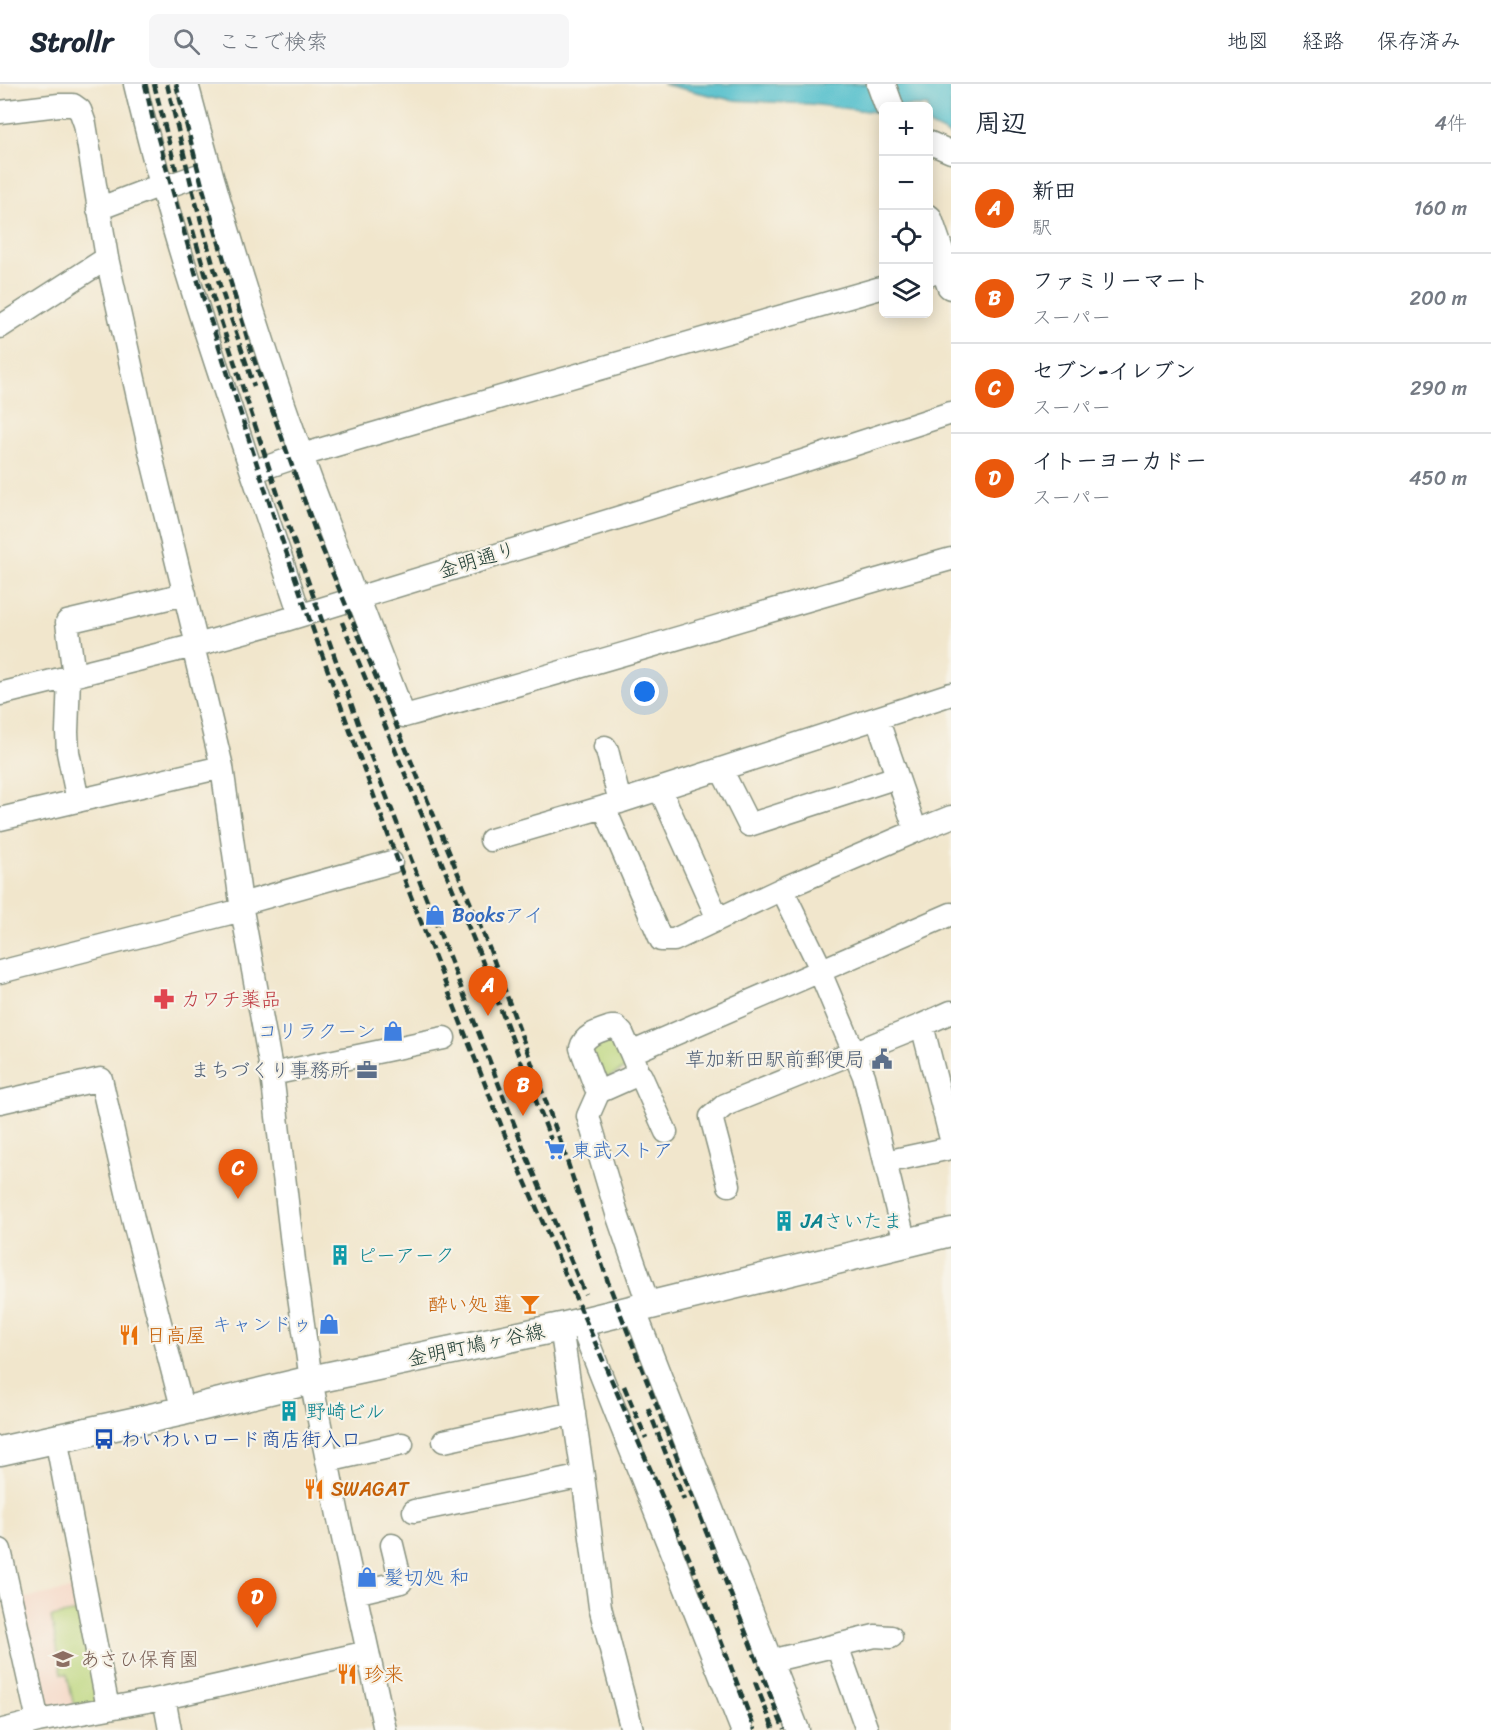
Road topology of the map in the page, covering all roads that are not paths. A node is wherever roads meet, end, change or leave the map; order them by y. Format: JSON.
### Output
{"nodes":[{"id":1,"x":135,"y":84,"type":"edge"},
{"id":2,"x":187,"y":84,"type":"edge"},
{"id":3,"x":881,"y":84,"type":"edge"},
{"id":4,"x":888,"y":102,"type":"edge"},
{"id":5,"x":0,"y":112,"type":"edge"},
{"id":6,"x":933,"y":144,"type":"edge"},
{"id":7,"x":951,"y":152,"type":"edge"},
{"id":8,"x":211,"y":171,"type":"junction"},
{"id":9,"x":161,"y":186,"type":"junction"},
{"id":10,"x":98,"y":209,"type":"junction"},
{"id":11,"x":933,"y":240,"type":"edge"},
{"id":12,"x":107,"y":258,"type":"junction"},
{"id":13,"x":942,"y":277,"type":"edge"},
{"id":14,"x":879,"y":288,"type":"edge"},
{"id":15,"x":0,"y":327,"type":"edge"},
{"id":16,"x":951,"y":413,"type":"edge"},
{"id":17,"x":302,"y":455,"type":"junction"},
{"id":18,"x":252,"y":472,"type":"junction"},
{"id":19,"x":951,"y":559,"type":"edge"},
{"id":20,"x":185,"y":594,"type":"junction"},
{"id":21,"x":357,"y":598,"type":"junction"},
{"id":22,"x":300,"y":615,"type":"junction"},
{"id":23,"x":195,"y":646,"type":"junction"},
{"id":24,"x":72,"y":676,"type":"junction"},
{"id":25,"x":0,"y":694,"type":"edge"},
{"id":26,"x":951,"y":694,"type":"edge"},
{"id":27,"x":877,"y":718,"type":"junction"},
{"id":28,"x":605,"y":747,"type":"dead end"},
{"id":29,"x":222,"y":767,"type":"junction"},
{"id":30,"x":722,"y":769,"type":"junction"},
{"id":31,"x":897,"y":777,"type":"junction"},
{"id":32,"x":660,"y":789,"type":"junction"},
{"id":33,"x":78,"y":801,"type":"junction"},
{"id":34,"x":612,"y":805,"type":"junction"},
{"id":35,"x":951,"y":818,"type":"edge"},
{"id":36,"x":0,"y":819,"type":"edge"},
{"id":37,"x":916,"y":831,"type":"junction"},
{"id":38,"x":491,"y":840,"type":"dead end"},
{"id":39,"x":391,"y":862,"type":"dead end"},
{"id":40,"x":782,"y":889,"type":"junction"},
{"id":41,"x":242,"y":907,"type":"junction"},
{"id":42,"x":951,"y":914,"type":"edge"},
{"id":43,"x":718,"y":919,"type":"junction"},
{"id":44,"x":821,"y":971,"type":"junction"},
{"id":45,"x":0,"y":972,"type":"edge"},
{"id":46,"x":951,"y":1012,"type":"edge"},
{"id":47,"x":922,"y":1025,"type":"junction"},
{"id":48,"x":444,"y":1038,"type":"dead end"},
{"id":49,"x":854,"y":1052,"type":"junction"},
{"id":50,"x":633,"y":1062,"type":"junction"},
{"id":51,"x":272,"y":1074,"type":"junction"},
{"id":52,"x":600,"y":1089,"type":"junction"},
{"id":53,"x":0,"y":1101,"type":"edge"},
{"id":54,"x":666,"y":1132,"type":"dead end"},
{"id":55,"x":951,"y":1138,"type":"edge"},
{"id":56,"x":951,"y":1148,"type":"edge"},
{"id":57,"x":885,"y":1162,"type":"junction"},
{"id":58,"x":729,"y":1185,"type":"dead end"},
{"id":59,"x":951,"y":1232,"type":"edge"},
{"id":60,"x":905,"y":1242,"type":"junction"},
{"id":61,"x":642,"y":1308,"type":"junction"},
{"id":62,"x":570,"y":1325,"type":"junction"},
{"id":63,"x":311,"y":1380,"type":"junction"},
{"id":64,"x":183,"y":1410,"type":"junction"},
{"id":65,"x":574,"y":1413,"type":"junction"},
{"id":66,"x":56,"y":1438,"type":"junction"},
{"id":67,"x":444,"y":1441,"type":"dead end"},
{"id":68,"x":402,"y":1444,"type":"dead end"},
{"id":69,"x":0,"y":1450,"type":"edge"},
{"id":70,"x":327,"y":1461,"type":"junction"},
{"id":71,"x":583,"y":1476,"type":"junction"},
{"id":72,"x":414,"y":1511,"type":"dead end"},
{"id":73,"x":392,"y":1545,"type":"dead end"},
{"id":74,"x":0,"y":1550,"type":"edge"},
{"id":75,"x":355,"y":1593,"type":"junction"},
{"id":76,"x":891,"y":1636,"type":"dead end"},
{"id":77,"x":837,"y":1646,"type":"junction"},
{"id":78,"x":368,"y":1652,"type":"junction"},
{"id":79,"x":770,"y":1661,"type":"junction"},
{"id":80,"x":164,"y":1698,"type":"junction"},
{"id":81,"x":108,"y":1708,"type":"junction"},
{"id":82,"x":38,"y":1721,"type":"junction"},
{"id":83,"x":3,"y":1730,"type":"edge"},
{"id":84,"x":170,"y":1730,"type":"edge"},
{"id":85,"x":385,"y":1730,"type":"edge"},
{"id":86,"x":632,"y":1730,"type":"edge"},
{"id":87,"x":742,"y":1730,"type":"edge"},
{"id":88,"x":798,"y":1730,"type":"edge"},
{"id":89,"x":867,"y":1730,"type":"edge"}],
"edges":[{"from":1,"to":9,"type":"street"},
{"from":2,"to":8,"type":"street"},
{"from":3,"to":4,"type":"main road"},
{"from":5,"to":10,"type":"street"},
{"from":6,"to":7,"type":"street"},
{"from":8,"to":9,"type":"street"},
{"from":8,"to":17,"type":"street"},
{"from":9,"to":10,"type":"street"},
{"from":9,"to":18,"type":"street"},
{"from":10,"to":12,"type":"street"},
{"from":11,"to":13,"type":"main road"},
{"from":12,"to":15,"type":"street"},
{"from":12,"to":20,"type":"street"},
{"from":14,"to":17,"type":"street"},
{"from":16,"to":21,"type":"street","name":"金明通り"},
{"from":17,"to":18,"type":"street"},
{"from":17,"to":21,"type":"street"},
{"from":18,"to":22,"type":"street"},
{"from":19,"to":21,"type":"street"},
{"from":20,"to":23,"type":"street"},
{"from":20,"to":24,"type":"street"},
{"from":21,"to":22,"type":"street","name":"金明通り"},
{"from":22,"to":23,"type":"street","name":"金明通り"},
{"from":23,"to":24,"type":"street","name":"金明通り"},
{"from":23,"to":29,"type":"street"},
{"from":24,"to":25,"type":"street","name":"金明通り"},
{"from":24,"to":33,"type":"street"},
{"from":26,"to":27,"type":"street"},
{"from":27,"to":30,"type":"street"},
{"from":27,"to":31,"type":"street"},
{"from":28,"to":34,"type":"street"},
{"from":29,"to":33,"type":"street"},
{"from":29,"to":41,"type":"street"},
{"from":30,"to":31,"type":"street"},
{"from":30,"to":32,"type":"street"},
{"from":31,"to":37,"type":"street"},
{"from":32,"to":34,"type":"street"},
{"from":32,"to":43,"type":"street"},
{"from":33,"to":36,"type":"street"},
{"from":34,"to":38,"type":"street"},
{"from":34,"to":43,"type":"street"},
{"from":35,"to":37,"type":"street"},
{"from":37,"to":40,"type":"street"},
{"from":39,"to":41,"type":"street"},
{"from":40,"to":43,"type":"street"},
{"from":40,"to":44,"type":"street"},
{"from":41,"to":45,"type":"street"},
{"from":41,"to":51,"type":"street"},
{"from":42,"to":44,"type":"street"},
{"from":44,"to":49,"type":"street"},
{"from":44,"to":50,"type":"street"},
{"from":46,"to":47,"type":"street"},
{"from":47,"to":49,"type":"street"},
{"from":47,"to":55,"type":"street"},
{"from":48,"to":51,"type":"street"},
{"from":49,"to":57,"type":"street"},
{"from":49,"to":58,"type":"street"},
{"from":50,"to":52,"type":"street"},
{"from":50,"to":52,"type":"street"},
{"from":50,"to":54,"type":"street"},
{"from":51,"to":63,"type":"street"},
{"from":52,"to":61,"type":"street"},
{"from":53,"to":64,"type":"street"},
{"from":56,"to":57,"type":"street"},
{"from":57,"to":60,"type":"street"},
{"from":59,"to":60,"type":"main road","name":"金明町鳩ヶ谷線"},
{"from":60,"to":61,"type":"main road","name":"金明町鳩ヶ谷線"},
{"from":61,"to":62,"type":"main road","name":"金明町鳩ヶ谷線"},
{"from":61,"to":79,"type":"street"},
{"from":62,"to":63,"type":"main road","name":"金明町鳩ヶ谷線"},
{"from":62,"to":65,"type":"street"},
{"from":62,"to":87,"type":"street"},
{"from":63,"to":64,"type":"main road","name":"金明町鳩ヶ谷線"},
{"from":63,"to":70,"type":"street"},
{"from":64,"to":66,"type":"main road","name":"金明町鳩ヶ谷線"},
{"from":65,"to":67,"type":"street"},
{"from":65,"to":71,"type":"street"},
{"from":66,"to":69,"type":"main road","name":"金明町鳩ヶ谷線"},
{"from":66,"to":81,"type":"street"},
{"from":68,"to":70,"type":"street"},
{"from":70,"to":75,"type":"street"},
{"from":71,"to":72,"type":"street"},
{"from":71,"to":86,"type":"street"},
{"from":73,"to":75,"type":"street"},
{"from":74,"to":82,"type":"street"},
{"from":75,"to":78,"type":"street"},
{"from":76,"to":77,"type":"street"},
{"from":77,"to":79,"type":"street"},
{"from":77,"to":89,"type":"street"},
{"from":78,"to":80,"type":"street"},
{"from":78,"to":85,"type":"street"},
{"from":79,"to":88,"type":"street"},
{"from":80,"to":81,"type":"street"},
{"from":80,"to":84,"type":"street"},
{"from":81,"to":82,"type":"street"},
{"from":82,"to":83,"type":"street"}]}
